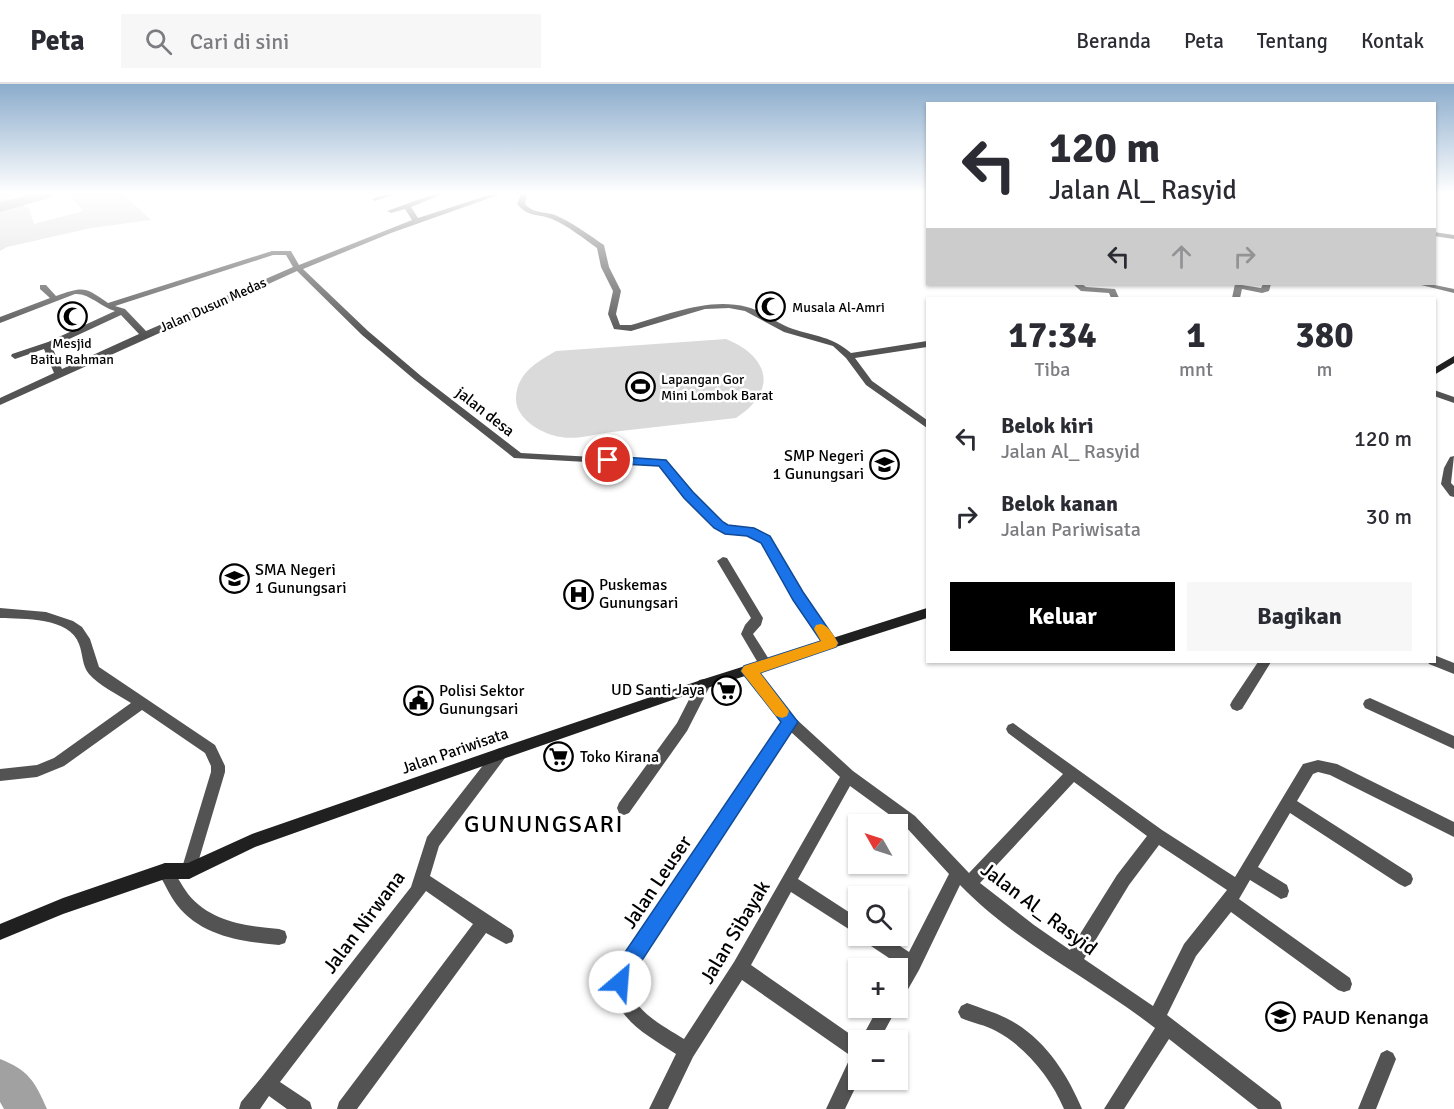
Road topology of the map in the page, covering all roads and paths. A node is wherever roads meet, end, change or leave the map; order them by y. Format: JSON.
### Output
{"nodes":[{"id":1,"x":361,"y":242,"type":"edge"},
{"id":2,"x":594,"y":242,"type":"edge"},
{"id":3,"x":297,"y":267,"type":"junction"},
{"id":4,"x":1079,"y":285,"type":"edge"},
{"id":5,"x":1267,"y":285,"type":"edge"},
{"id":6,"x":1426,"y":285,"type":"edge"},
{"id":7,"x":43,"y":287,"type":"dead end"},
{"id":8,"x":1113,"y":291,"type":"edge"},
{"id":9,"x":1454,"y":291,"type":"edge"},
{"id":10,"x":1236,"y":297,"type":"edge"},
{"id":11,"x":55,"y":299,"type":"junction"},
{"id":12,"x":106,"y":306,"type":"junction"},
{"id":13,"x":122,"y":310,"type":"junction"},
{"id":14,"x":0,"y":320,"type":"edge"},
{"id":15,"x":145,"y":335,"type":"junction"},
{"id":16,"x":926,"y":344,"type":"edge"},
{"id":17,"x":47,"y":346,"type":"junction"},
{"id":18,"x":15,"y":356,"type":"dead end"},
{"id":19,"x":849,"y":356,"type":"junction"},
{"id":20,"x":1454,"y":359,"type":"edge"},
{"id":21,"x":1436,"y":371,"type":"edge"},
{"id":22,"x":59,"y":374,"type":"junction"},
{"id":23,"x":1436,"y":394,"type":"edge"},
{"id":24,"x":1454,"y":400,"type":"edge"},
{"id":25,"x":0,"y":402,"type":"edge"},
{"id":26,"x":926,"y":424,"type":"edge"},
{"id":27,"x":1454,"y":459,"type":"edge"},
{"id":28,"x":1454,"y":493,"type":"edge"},
{"id":29,"x":723,"y":561,"type":"dead end"},
{"id":30,"x":0,"y":613,"type":"edge"},
{"id":31,"x":926,"y":613,"type":"edge"},
{"id":32,"x":831,"y":643,"type":"junction"},
{"id":33,"x":1436,"y":661,"type":"edge"},
{"id":34,"x":1264,"y":663,"type":"edge"},
{"id":35,"x":766,"y":664,"type":"junction"},
{"id":36,"x":1454,"y":669,"type":"edge"},
{"id":37,"x":749,"y":671,"type":"junction"},
{"id":38,"x":704,"y":684,"type":"junction"},
{"id":39,"x":142,"y":703,"type":"junction"},
{"id":40,"x":1370,"y":704,"type":"dead end"},
{"id":41,"x":1237,"y":705,"type":"dead end"},
{"id":42,"x":790,"y":722,"type":"junction"},
{"id":43,"x":1013,"y":729,"type":"dead end"},
{"id":44,"x":1454,"y":743,"type":"edge"},
{"id":45,"x":500,"y":754,"type":"junction"},
{"id":46,"x":0,"y":775,"type":"edge"},
{"id":47,"x":1072,"y":775,"type":"junction"},
{"id":48,"x":848,"y":776,"type":"junction"},
{"id":49,"x":1288,"y":803,"type":"junction"},
{"id":50,"x":624,"y":808,"type":"dead end"},
{"id":51,"x":1454,"y":830,"type":"edge"},
{"id":52,"x":1156,"y":835,"type":"junction"},
{"id":53,"x":1248,"y":869,"type":"junction"},
{"id":54,"x":165,"y":871,"type":"junction"},
{"id":55,"x":189,"y":871,"type":"junction"},
{"id":56,"x":964,"y":878,"type":"junction"},
{"id":57,"x":1405,"y":879,"type":"dead end"},
{"id":58,"x":423,"y":880,"type":"junction"},
{"id":59,"x":789,"y":882,"type":"junction"},
{"id":60,"x":1281,"y":891,"type":"dead end"},
{"id":61,"x":1233,"y":894,"type":"junction"},
{"id":62,"x":848,"y":920,"type":"edge"},
{"id":63,"x":484,"y":922,"type":"junction"},
{"id":64,"x":0,"y":932,"type":"edge"},
{"id":65,"x":506,"y":936,"type":"dead end"},
{"id":66,"x":279,"y":938,"type":"dead end"},
{"id":67,"x":886,"y":946,"type":"edge"},
{"id":68,"x":1073,"y":961,"type":"junction"},
{"id":69,"x":913,"y":964,"type":"junction"},
{"id":70,"x":740,"y":968,"type":"junction"},
{"id":71,"x":908,"y":973,"type":"edge"},
{"id":72,"x":1344,"y":984,"type":"dead end"},
{"id":73,"x":967,"y":1012,"type":"dead end"},
{"id":74,"x":1162,"y":1022,"type":"junction"},
{"id":75,"x":848,"y":1043,"type":"edge"},
{"id":76,"x":687,"y":1051,"type":"junction"},
{"id":77,"x":1388,"y":1059,"type":"dead end"},
{"id":78,"x":848,"y":1082,"type":"edge"},
{"id":79,"x":267,"y":1084,"type":"junction"},
{"id":80,"x":248,"y":1109,"type":"edge"},
{"id":81,"x":303,"y":1109,"type":"edge"},
{"id":82,"x":346,"y":1109,"type":"edge"},
{"id":83,"x":658,"y":1109,"type":"edge"},
{"id":84,"x":835,"y":1109,"type":"edge"},
{"id":85,"x":1073,"y":1109,"type":"edge"},
{"id":86,"x":1113,"y":1109,"type":"edge"},
{"id":87,"x":1273,"y":1109,"type":"edge"},
{"id":88,"x":1367,"y":1109,"type":"edge"}],
"edges":[{"from":1,"to":3,"type":"street","name":"Jalan Dusun Medas"},
{"from":2,"to":19,"type":"street"},
{"from":3,"to":12,"type":"street","name":"jalan desa"},
{"from":3,"to":15,"type":"street","name":"Jalan Dusun Medas"},
{"from":3,"to":32,"type":"street","name":"jalan desa"},
{"from":4,"to":8,"type":"street"},
{"from":5,"to":10,"type":"street"},
{"from":6,"to":9,"type":"street"},
{"from":7,"to":11,"type":"street"},
{"from":11,"to":12,"type":"street"},
{"from":11,"to":14,"type":"street"},
{"from":12,"to":13,"type":"street"},
{"from":13,"to":15,"type":"street"},
{"from":13,"to":17,"type":"street"},
{"from":15,"to":22,"type":"street","name":"Jalan Dusun Medas"},
{"from":16,"to":19,"type":"street"},
{"from":17,"to":18,"type":"street"},
{"from":17,"to":22,"type":"street"},
{"from":19,"to":26,"type":"street"},
{"from":20,"to":21,"type":"main road"},
{"from":22,"to":25,"type":"street","name":"Jalan Dusun Medas"},
{"from":23,"to":24,"type":"street"},
{"from":27,"to":28,"type":"street"},
{"from":29,"to":35,"type":"street"},
{"from":30,"to":39,"type":"street"},
{"from":31,"to":32,"type":"main road","name":"Jalan Pariwisata"},
{"from":32,"to":35,"type":"main road","name":"Jalan Pariwisata"},
{"from":33,"to":36,"type":"street"},
{"from":34,"to":41,"type":"street"},
{"from":35,"to":37,"type":"main road","name":"Jalan Pariwisata"},
{"from":37,"to":38,"type":"main road","name":"Jalan Pariwisata"},
{"from":37,"to":42,"type":"street","name":"Jalan Al_ Rasyid"},
{"from":38,"to":45,"type":"main road","name":"Jalan Pariwisata"},
{"from":38,"to":50,"type":"street"},
{"from":39,"to":46,"type":"street"},
{"from":39,"to":55,"type":"street"},
{"from":40,"to":44,"type":"street"},
{"from":42,"to":48,"type":"street","name":"Jalan Al_ Rasyid"},
{"from":42,"to":76,"type":"street","name":"Jalan Leuser"},
{"from":43,"to":47,"type":"street"},
{"from":45,"to":55,"type":"main road","name":"Jalan Pariwisata"},
{"from":45,"to":58,"type":"street","name":"Jalan Nirwana"},
{"from":47,"to":52,"type":"street"},
{"from":47,"to":56,"type":"street"},
{"from":48,"to":56,"type":"street","name":"Jalan Al_ Rasyid"},
{"from":48,"to":59,"type":"street","name":"Jalan Sibayak"},
{"from":49,"to":51,"type":"street"},
{"from":49,"to":53,"type":"street"},
{"from":49,"to":57,"type":"street"},
{"from":52,"to":61,"type":"street"},
{"from":52,"to":68,"type":"street"},
{"from":53,"to":60,"type":"street"},
{"from":53,"to":61,"type":"street"},
{"from":54,"to":55,"type":"main road","name":"Jalan Pariwisata"},
{"from":54,"to":64,"type":"main road","name":"Jalan Pariwisata"},
{"from":54,"to":66,"type":"street"},
{"from":56,"to":68,"type":"street","name":"Jalan Al_ Rasyid"},
{"from":56,"to":69,"type":"street"},
{"from":58,"to":63,"type":"street"},
{"from":58,"to":79,"type":"street","name":"Jalan Nirwana"},
{"from":59,"to":62,"type":"street"},
{"from":59,"to":70,"type":"street","name":"Jalan Sibayak"},
{"from":61,"to":72,"type":"street"},
{"from":61,"to":74,"type":"street"},
{"from":63,"to":65,"type":"street"},
{"from":63,"to":82,"type":"street"},
{"from":67,"to":69,"type":"street"},
{"from":68,"to":74,"type":"street","name":"Jalan Al_ Rasyid"},
{"from":69,"to":71,"type":"street"},
{"from":70,"to":75,"type":"street"},
{"from":70,"to":76,"type":"street","name":"Jalan Sibayak"},
{"from":73,"to":85,"type":"street"},
{"from":74,"to":86,"type":"street"},
{"from":74,"to":87,"type":"street","name":"Jalan Al_ Rasyid"},
{"from":76,"to":83,"type":"street","name":"Jalan Sibayak"},
{"from":77,"to":88,"type":"street"},
{"from":78,"to":84,"type":"street"},
{"from":79,"to":80,"type":"street","name":"Jalan Nirwana"},
{"from":79,"to":81,"type":"street"}]}
